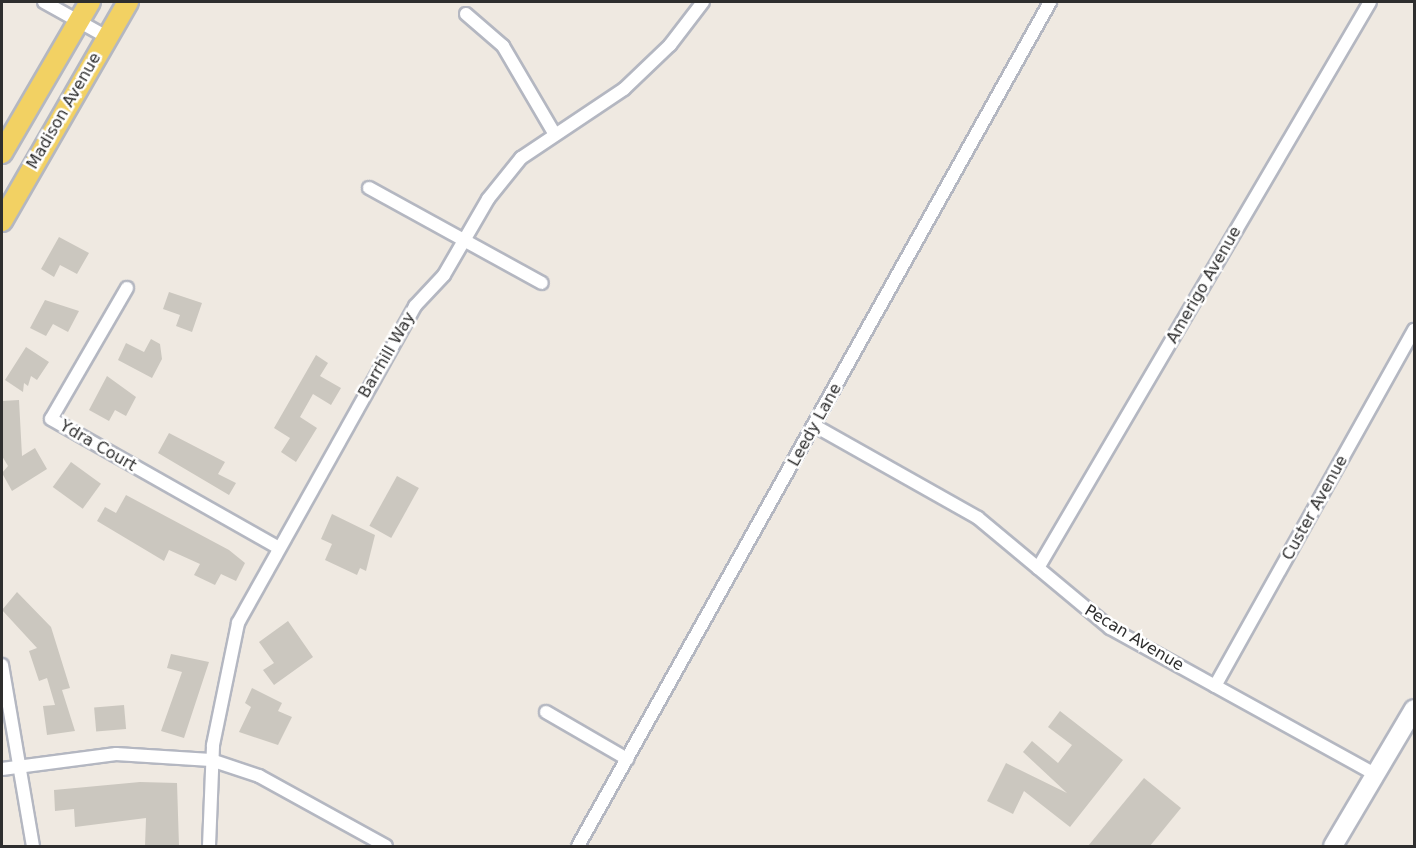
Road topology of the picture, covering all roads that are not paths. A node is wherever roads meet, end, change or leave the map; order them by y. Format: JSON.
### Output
{"nodes":[{"id":1,"x":44,"y":2,"type":"edge"},
{"id":2,"x":90,"y":2,"type":"edge"},
{"id":3,"x":128,"y":2,"type":"edge"},
{"id":4,"x":703,"y":2,"type":"edge"},
{"id":5,"x":1050,"y":2,"type":"edge"},
{"id":6,"x":1370,"y":2,"type":"edge"},
{"id":7,"x":466,"y":14,"type":"dead end"},
{"id":8,"x":78,"y":21,"type":"junction"},
{"id":9,"x":107,"y":37,"type":"junction"},
{"id":10,"x":554,"y":134,"type":"junction"},
{"id":11,"x":2,"y":153,"type":"edge"},
{"id":12,"x":369,"y":188,"type":"dead end"},
{"id":13,"x":2,"y":221,"type":"edge"},
{"id":14,"x":464,"y":240,"type":"junction"},
{"id":15,"x":542,"y":283,"type":"dead end"},
{"id":16,"x":127,"y":288,"type":"dead end"},
{"id":17,"x":1414,"y":330,"type":"edge"},
{"id":18,"x":815,"y":426,"type":"junction"},
{"id":19,"x":278,"y":547,"type":"junction"},
{"id":20,"x":1038,"y":568,"type":"junction"},
{"id":21,"x":2,"y":665,"type":"edge"},
{"id":22,"x":1215,"y":686,"type":"junction"},
{"id":23,"x":1414,"y":709,"type":"edge"},
{"id":24,"x":546,"y":712,"type":"dead end"},
{"id":25,"x":627,"y":759,"type":"junction"},
{"id":26,"x":211,"y":760,"type":"junction"},
{"id":27,"x":20,"y":766,"type":"junction"},
{"id":28,"x":2,"y":769,"type":"edge"},
{"id":29,"x":1375,"y":774,"type":"junction"},
{"id":30,"x":1336,"y":845,"type":"edge"},
{"id":31,"x":33,"y":846,"type":"edge"},
{"id":32,"x":209,"y":846,"type":"edge"},
{"id":33,"x":386,"y":846,"type":"edge"},
{"id":34,"x":578,"y":846,"type":"edge"}],
"edges":[{"from":1,"to":8,"type":"street"},
{"from":2,"to":8,"type":"main road","name":"Madison Avenue"},
{"from":3,"to":9,"type":"main road","name":"Madison Avenue"},
{"from":4,"to":10,"type":"street","name":"Barrhill Way"},
{"from":5,"to":18,"type":"street","name":"Leedy Lane"},
{"from":6,"to":20,"type":"street","name":"Amerigo Avenue"},
{"from":7,"to":10,"type":"street"},
{"from":8,"to":9,"type":"street"},
{"from":8,"to":11,"type":"main road","name":"Madison Avenue"},
{"from":9,"to":13,"type":"main road","name":"Madison Avenue"},
{"from":10,"to":14,"type":"street","name":"Barrhill Way"},
{"from":12,"to":14,"type":"street"},
{"from":14,"to":15,"type":"street"},
{"from":14,"to":19,"type":"street","name":"Barrhill Way"},
{"from":16,"to":19,"type":"street","name":"Ydra Court"},
{"from":17,"to":22,"type":"street","name":"Custer Avenue"},
{"from":18,"to":20,"type":"street","name":"Pecan Avenue"},
{"from":18,"to":25,"type":"street","name":"Leedy Lane"},
{"from":19,"to":26,"type":"street","name":"Barrhill Way"},
{"from":20,"to":22,"type":"street","name":"Pecan Avenue"},
{"from":21,"to":27,"type":"street"},
{"from":22,"to":29,"type":"street","name":"Pecan Avenue"},
{"from":23,"to":29,"type":"street"},
{"from":24,"to":25,"type":"street"},
{"from":25,"to":34,"type":"street","name":"Leedy Lane"},
{"from":26,"to":27,"type":"street"},
{"from":26,"to":32,"type":"street","name":"Barrhill Way"},
{"from":26,"to":33,"type":"street"},
{"from":27,"to":28,"type":"street"},
{"from":27,"to":31,"type":"street"},
{"from":29,"to":30,"type":"street"}]}
